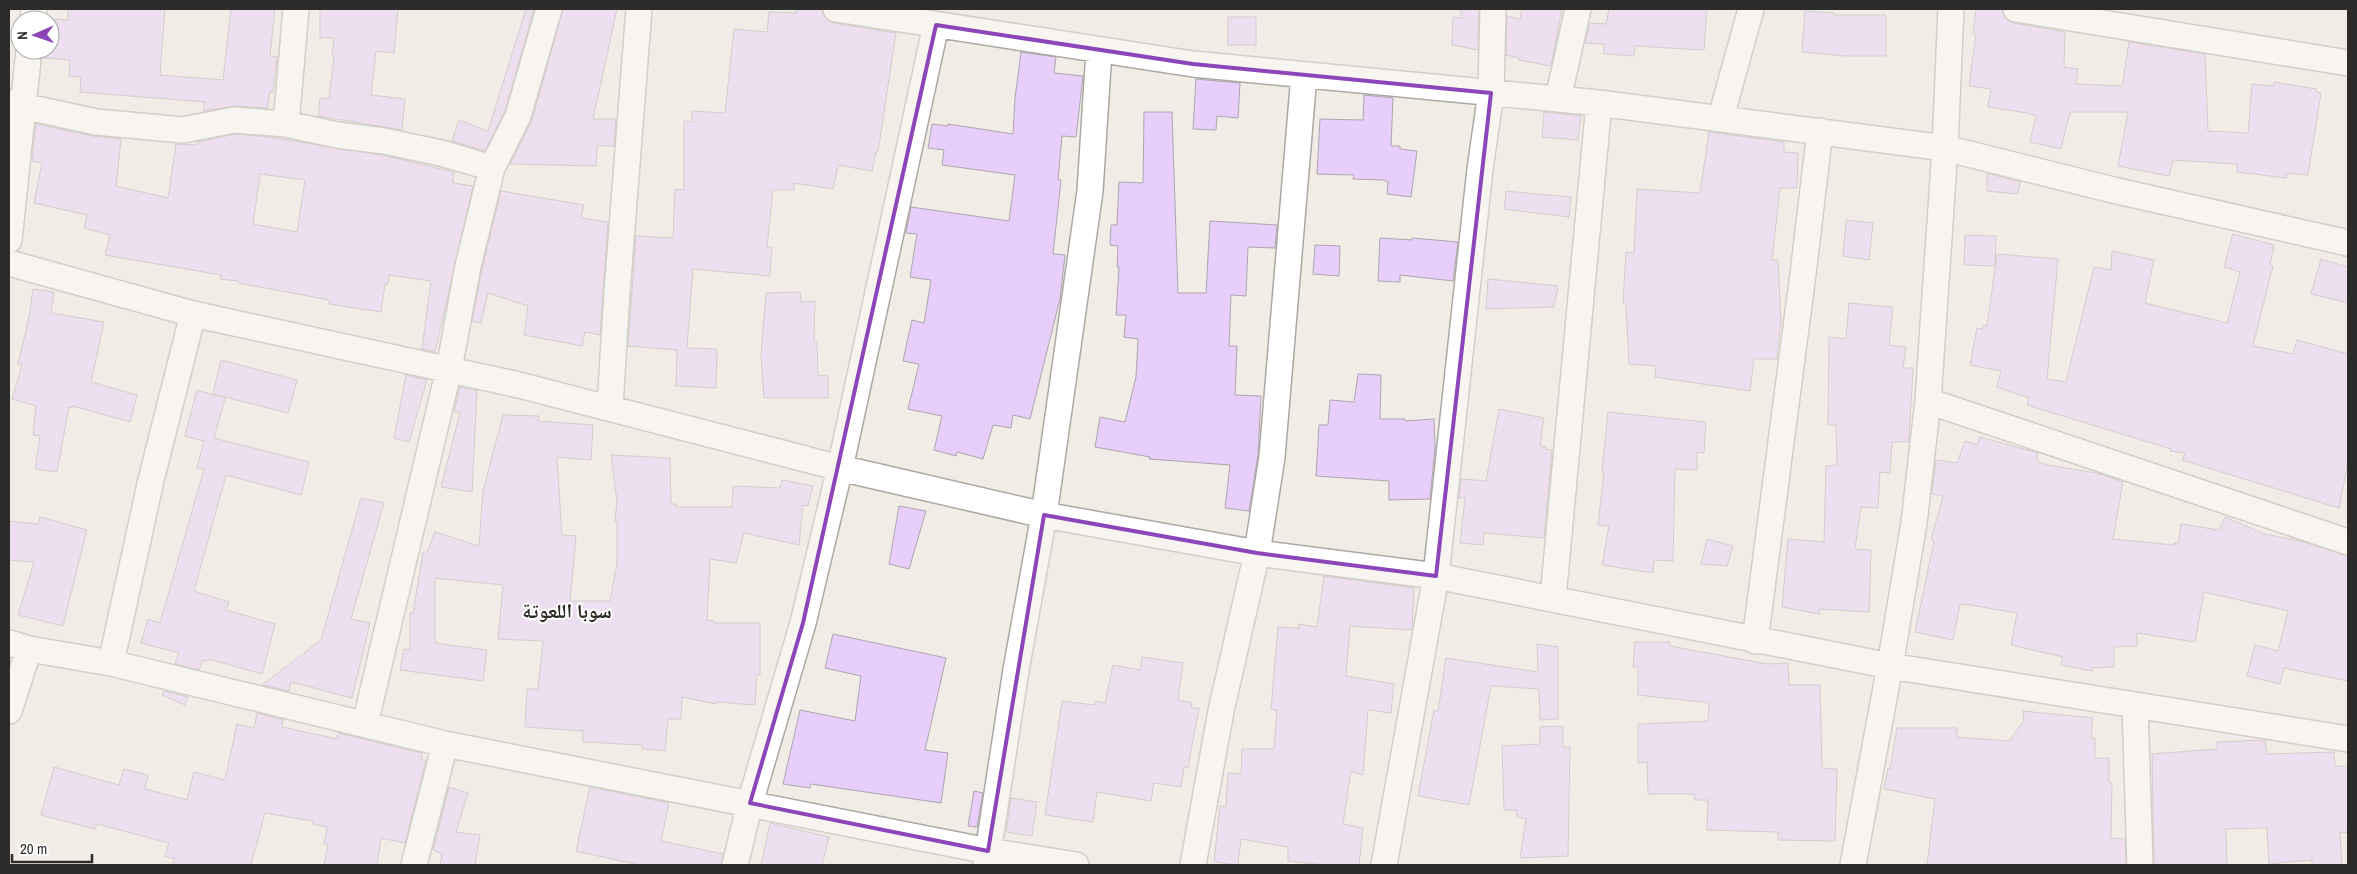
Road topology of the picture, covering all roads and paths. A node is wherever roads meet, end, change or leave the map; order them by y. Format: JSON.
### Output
{"nodes":[{"id":1,"x":296,"y":9,"type":"edge"},
{"id":2,"x":548,"y":9,"type":"edge"},
{"id":3,"x":639,"y":9,"type":"edge"},
{"id":4,"x":836,"y":9,"type":"edge"},
{"id":5,"x":1493,"y":9,"type":"edge"},
{"id":6,"x":1578,"y":9,"type":"edge"},
{"id":7,"x":1750,"y":9,"type":"edge"},
{"id":8,"x":1951,"y":9,"type":"edge"},
{"id":9,"x":2016,"y":9,"type":"edge"},
{"id":10,"x":901,"y":14,"type":"edge"},
{"id":11,"x":936,"y":25,"type":"junction"},
{"id":12,"x":1099,"y":50,"type":"junction"},
{"id":13,"x":27,"y":60,"type":"edge"},
{"id":14,"x":2348,"y":63,"type":"edge"},
{"id":15,"x":1304,"y":75,"type":"junction"},
{"id":16,"x":1491,"y":92,"type":"junction"},
{"id":17,"x":1558,"y":99,"type":"junction"},
{"id":18,"x":1599,"y":103,"type":"junction"},
{"id":19,"x":16,"y":105,"type":"edge"},
{"id":20,"x":1721,"y":117,"type":"junction"},
{"id":21,"x":286,"y":124,"type":"junction"},
{"id":22,"x":1820,"y":131,"type":"junction"},
{"id":23,"x":1945,"y":148,"type":"junction"},
{"id":24,"x":492,"y":168,"type":"junction"},
{"id":25,"x":9,"y":240,"type":"edge"},
{"id":26,"x":2348,"y":243,"type":"edge"},
{"id":27,"x":9,"y":262,"type":"edge"},
{"id":28,"x":192,"y":314,"type":"junction"},
{"id":29,"x":449,"y":369,"type":"junction"},
{"id":30,"x":1928,"y":401,"type":"junction"},
{"id":31,"x":610,"y":408,"type":"junction"},
{"id":32,"x":840,"y":468,"type":"junction"},
{"id":33,"x":1044,"y":515,"type":"junction"},
{"id":34,"x":2348,"y":542,"type":"edge"},
{"id":35,"x":1257,"y":553,"type":"junction"},
{"id":36,"x":1436,"y":576,"type":"junction"},
{"id":37,"x":1553,"y":598,"type":"junction"},
{"id":38,"x":1755,"y":641,"type":"junction"},
{"id":39,"x":19,"y":646,"type":"edge"},
{"id":40,"x":111,"y":663,"type":"junction"},
{"id":41,"x":1890,"y":666,"type":"junction"},
{"id":42,"x":2135,"y":705,"type":"junction"},
{"id":43,"x":9,"y":711,"type":"edge"},
{"id":44,"x":365,"y":724,"type":"junction"},
{"id":45,"x":2348,"y":739,"type":"edge"},
{"id":46,"x":445,"y":744,"type":"junction"},
{"id":47,"x":750,"y":803,"type":"junction"},
{"id":48,"x":987,"y":858,"type":"edge"},
{"id":49,"x":414,"y":865,"type":"edge"},
{"id":50,"x":735,"y":865,"type":"edge"},
{"id":51,"x":1076,"y":865,"type":"edge"},
{"id":52,"x":1193,"y":865,"type":"edge"},
{"id":53,"x":1384,"y":865,"type":"edge"},
{"id":54,"x":1852,"y":865,"type":"edge"},
{"id":55,"x":2140,"y":865,"type":"edge"}],
"edges":[{"from":1,"to":21,"type":"street"},
{"from":2,"to":24,"type":"street"},
{"from":3,"to":31,"type":"street"},
{"from":4,"to":10,"type":"street"},
{"from":5,"to":16,"type":"street"},
{"from":6,"to":17,"type":"street"},
{"from":7,"to":20,"type":"street"},
{"from":8,"to":23,"type":"street"},
{"from":9,"to":14,"type":"street"},
{"from":10,"to":11,"type":"street"},
{"from":11,"to":12,"type":"street"},
{"from":11,"to":32,"type":"street"},
{"from":12,"to":15,"type":"street"},
{"from":12,"to":33,"type":"street"},
{"from":13,"to":19,"type":"street"},
{"from":15,"to":16,"type":"street"},
{"from":15,"to":35,"type":"street"},
{"from":16,"to":17,"type":"street"},
{"from":16,"to":36,"type":"street"},
{"from":17,"to":18,"type":"street"},
{"from":18,"to":20,"type":"street"},
{"from":18,"to":37,"type":"street"},
{"from":19,"to":21,"type":"street"},
{"from":19,"to":25,"type":"street"},
{"from":20,"to":22,"type":"street"},
{"from":21,"to":24,"type":"street"},
{"from":22,"to":23,"type":"street"},
{"from":22,"to":38,"type":"street"},
{"from":23,"to":26,"type":"street"},
{"from":23,"to":30,"type":"street"},
{"from":24,"to":29,"type":"street"},
{"from":27,"to":28,"type":"street"},
{"from":28,"to":29,"type":"street"},
{"from":28,"to":40,"type":"street"},
{"from":29,"to":31,"type":"street"},
{"from":29,"to":44,"type":"street"},
{"from":30,"to":34,"type":"street"},
{"from":30,"to":41,"type":"street"},
{"from":31,"to":32,"type":"street"},
{"from":32,"to":33,"type":"street"},
{"from":32,"to":47,"type":"street"},
{"from":33,"to":35,"type":"street"},
{"from":33,"to":48,"type":"street"},
{"from":35,"to":36,"type":"street"},
{"from":35,"to":52,"type":"street"},
{"from":36,"to":37,"type":"street"},
{"from":36,"to":53,"type":"street"},
{"from":37,"to":38,"type":"street"},
{"from":38,"to":41,"type":"street"},
{"from":39,"to":40,"type":"street"},
{"from":39,"to":43,"type":"street"},
{"from":40,"to":44,"type":"street"},
{"from":41,"to":42,"type":"street"},
{"from":41,"to":54,"type":"street"},
{"from":42,"to":45,"type":"street"},
{"from":42,"to":55,"type":"street"},
{"from":44,"to":46,"type":"street"},
{"from":46,"to":47,"type":"street"},
{"from":46,"to":49,"type":"street"},
{"from":47,"to":48,"type":"street"},
{"from":47,"to":50,"type":"street"},
{"from":48,"to":51,"type":"street"}]}
